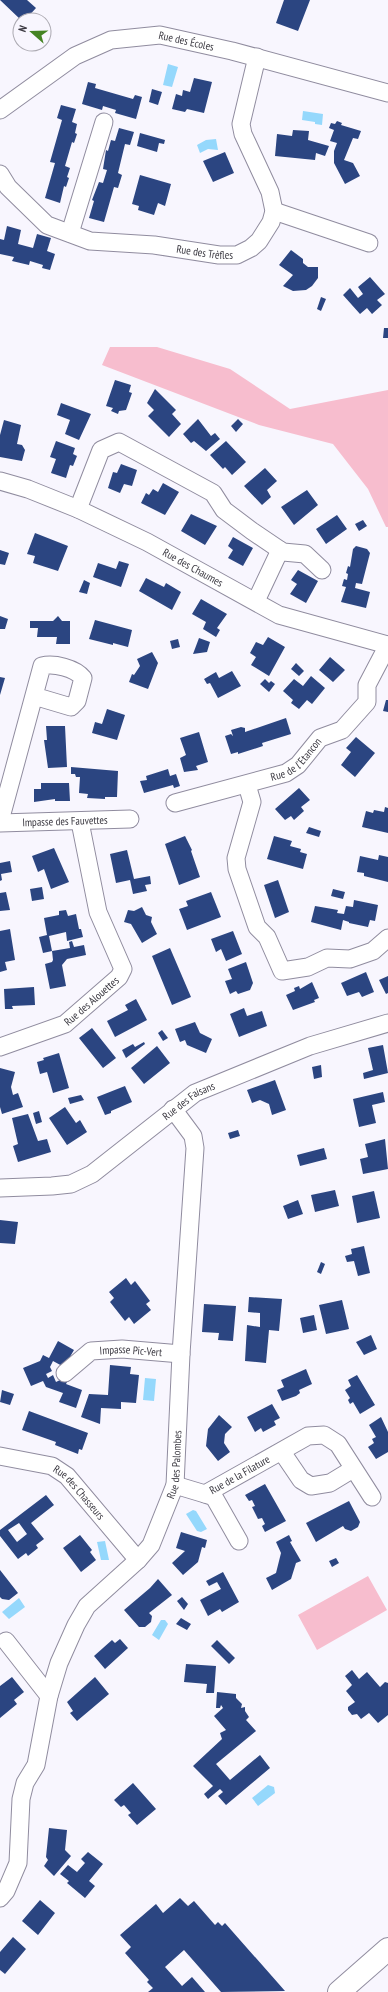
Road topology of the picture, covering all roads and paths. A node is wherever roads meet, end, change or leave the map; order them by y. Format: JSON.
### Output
{"nodes":[{"id":1,"x":257,"y":58,"type":"junction"},
{"id":2,"x":388,"y":93,"type":"edge"},
{"id":3,"x":0,"y":110,"type":"edge"},
{"id":4,"x":104,"y":122,"type":"dead end"},
{"id":5,"x":0,"y":174,"type":"edge"},
{"id":6,"x":274,"y":211,"type":"junction"},
{"id":7,"x":70,"y":233,"type":"junction"},
{"id":8,"x":369,"y":243,"type":"dead end"},
{"id":9,"x":0,"y":482,"type":"edge"},
{"id":10,"x":78,"y":509,"type":"junction"},
{"id":11,"x":280,"y":550,"type":"junction"},
{"id":12,"x":322,"y":570,"type":"dead end"},
{"id":13,"x":256,"y":601,"type":"junction"},
{"id":14,"x":388,"y":645,"type":"edge"},
{"id":15,"x":34,"y":696,"type":"dead end"},
{"id":16,"x":247,"y":785,"type":"junction"},
{"id":17,"x":175,"y":803,"type":"dead end"},
{"id":18,"x":130,"y":819,"type":"dead end"},
{"id":19,"x":0,"y":822,"type":"edge"},
{"id":20,"x":80,"y":822,"type":"junction"},
{"id":21,"x":388,"y":938,"type":"edge"},
{"id":22,"x":388,"y":1023,"type":"edge"},
{"id":23,"x":0,"y":1047,"type":"edge"},
{"id":24,"x":173,"y":1109,"type":"junction"},
{"id":25,"x":0,"y":1188,"type":"edge"},
{"id":26,"x":181,"y":1354,"type":"junction"},
{"id":27,"x":65,"y":1373,"type":"dead end"},
{"id":28,"x":282,"y":1452,"type":"junction"},
{"id":29,"x":0,"y":1456,"type":"edge"},
{"id":30,"x":354,"y":1469,"type":"junction"},
{"id":31,"x":175,"y":1485,"type":"junction"},
{"id":32,"x":205,"y":1494,"type":"junction"},
{"id":33,"x":372,"y":1497,"type":"dead end"},
{"id":34,"x":239,"y":1541,"type":"dead end"},
{"id":35,"x":138,"y":1560,"type":"junction"},
{"id":36,"x":6,"y":1641,"type":"dead end"},
{"id":37,"x":49,"y":1696,"type":"junction"},
{"id":38,"x":0,"y":1898,"type":"edge"},
{"id":39,"x":388,"y":1949,"type":"edge"},
{"id":40,"x":339,"y":1992,"type":"edge"}],
"edges":[{"from":1,"to":2,"type":"street","name":"Rue des Écoles"},
{"from":1,"to":3,"type":"street","name":"Rue des Écoles"},
{"from":1,"to":6,"type":"street"},
{"from":4,"to":7,"type":"street"},
{"from":5,"to":7,"type":"street","name":"Rue des Trèfles"},
{"from":6,"to":7,"type":"street","name":"Rue des Trèfles"},
{"from":6,"to":8,"type":"street"},
{"from":9,"to":10,"type":"street","name":"Rue des Chaumes"},
{"from":10,"to":11,"type":"street"},
{"from":10,"to":13,"type":"street","name":"Rue des Chaumes"},
{"from":11,"to":12,"type":"street"},
{"from":11,"to":13,"type":"street"},
{"from":13,"to":14,"type":"street","name":"Rue des Chaumes"},
{"from":14,"to":16,"type":"street","name":"Rue de l'Etancon"},
{"from":15,"to":19,"type":"street"},
{"from":16,"to":17,"type":"street","name":"Rue de l'Etancon"},
{"from":16,"to":21,"type":"street"},
{"from":18,"to":20,"type":"street","name":"Impasse des Fauvettes"},
{"from":19,"to":20,"type":"street","name":"Impasse des Fauvettes"},
{"from":20,"to":23,"type":"street","name":"Rue des Alouettes"},
{"from":22,"to":24,"type":"street","name":"Rue des Faisans"},
{"from":24,"to":25,"type":"street","name":"Rue des Faisans"},
{"from":24,"to":26,"type":"street","name":"Rue des Palombes"},
{"from":26,"to":27,"type":"street","name":"Impasse Pic-Vert"},
{"from":26,"to":31,"type":"street","name":"Rue des Palombes"},
{"from":28,"to":30,"type":"street","name":"Rue de la Filature"},
{"from":28,"to":30,"type":"street","name":"Rue de la Filature"},
{"from":28,"to":32,"type":"street","name":"Rue de la Filature"},
{"from":29,"to":35,"type":"street","name":"Rue des Chasseurs"},
{"from":30,"to":33,"type":"street","name":"Rue de la Filature"},
{"from":31,"to":32,"type":"street","name":"Rue de la Filature"},
{"from":31,"to":35,"type":"street","name":"Rue des Palombes"},
{"from":32,"to":34,"type":"street"},
{"from":35,"to":37,"type":"street","name":"Rue des Palombes"},
{"from":36,"to":37,"type":"street"},
{"from":37,"to":38,"type":"street","name":"Rue des Palombes"},
{"from":39,"to":40,"type":"main road"}]}
